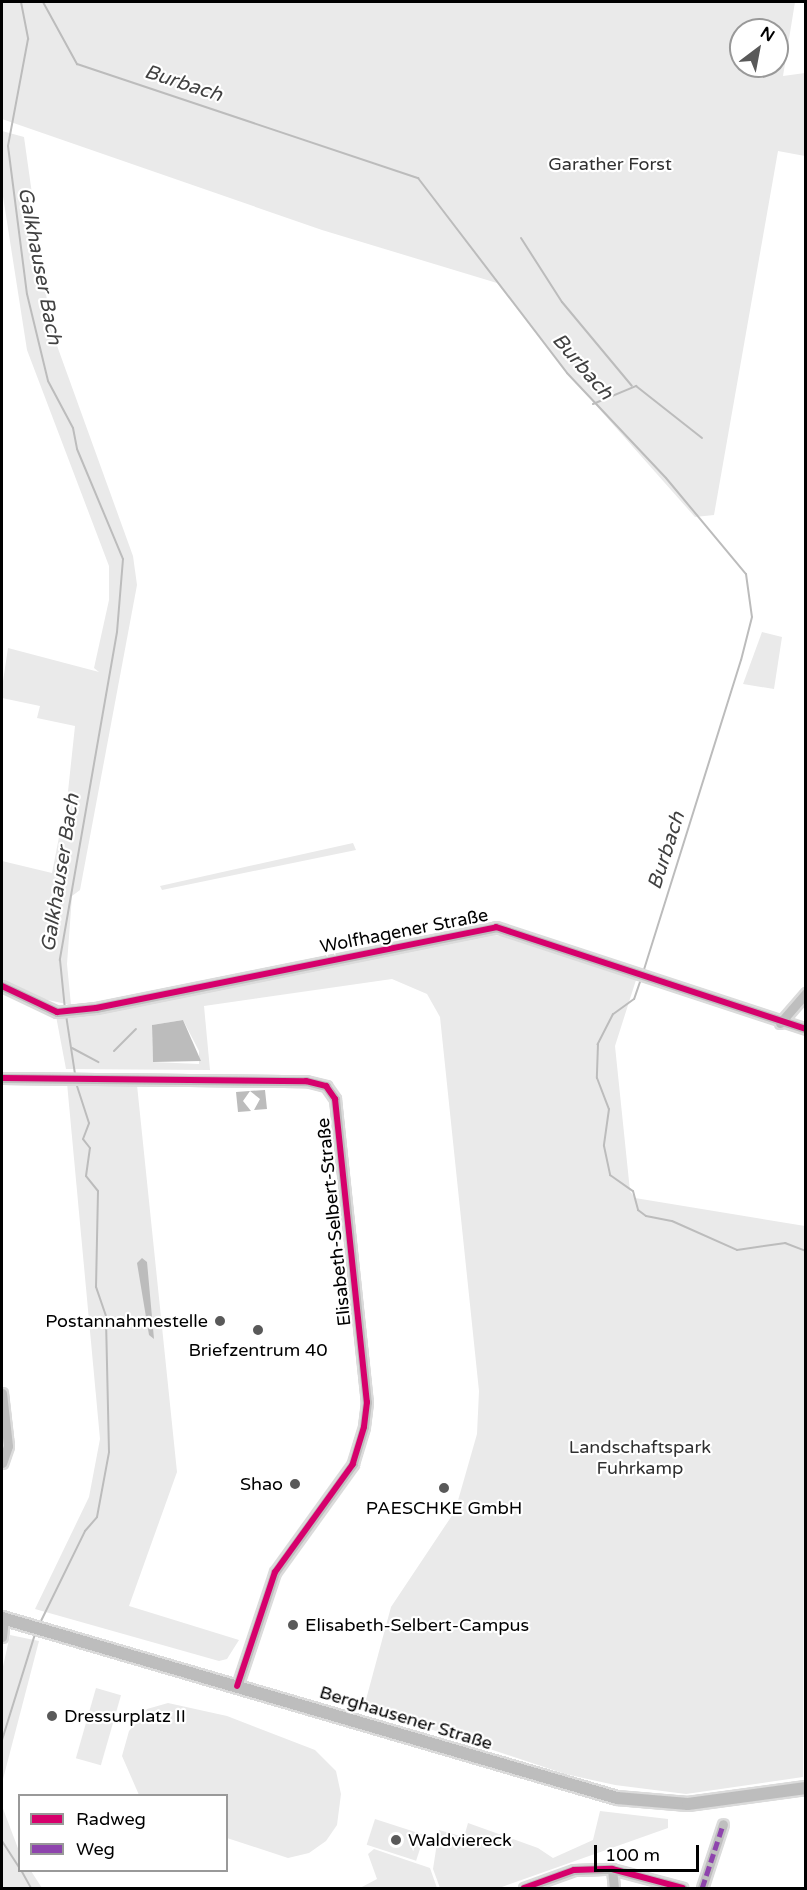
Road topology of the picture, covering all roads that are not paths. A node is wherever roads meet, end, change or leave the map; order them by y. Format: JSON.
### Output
{"nodes":[{"id":1,"x":2,"y":986,"type":"edge"},
{"id":2,"x":806,"y":993,"type":"edge"},
{"id":3,"x":780,"y":1023,"type":"junction"},
{"id":4,"x":806,"y":1029,"type":"edge"},
{"id":5,"x":2,"y":1078,"type":"edge"},
{"id":6,"x":2,"y":1393,"type":"edge"},
{"id":7,"x":2,"y":1463,"type":"edge"},
{"id":8,"x":3,"y":1618,"type":"edge"},
{"id":9,"x":2,"y":1637,"type":"edge"},
{"id":10,"x":237,"y":1686,"type":"junction"},
{"id":11,"x":806,"y":1788,"type":"edge"},
{"id":12,"x":723,"y":1824,"type":"dead end"},
{"id":13,"x":612,"y":1869,"type":"junction"},
{"id":14,"x":524,"y":1888,"type":"edge"},
{"id":15,"x":614,"y":1888,"type":"edge"},
{"id":16,"x":683,"y":1888,"type":"edge"},
{"id":17,"x":702,"y":1888,"type":"edge"}],
"edges":[{"from":1,"to":3,"type":"street","name":"Wolfhagener Straße"},
{"from":2,"to":3,"type":"street"},
{"from":3,"to":4,"type":"street","name":"Wolfhagener Straße"},
{"from":5,"to":10,"type":"street","name":"Elisabeth-Selbert-Straße"},
{"from":6,"to":7,"type":"street"},
{"from":8,"to":9,"type":"street"},
{"from":8,"to":10,"type":"main road","name":"Berghausener Straße"},
{"from":10,"to":11,"type":"main road","name":"Berghausener Straße"},
{"from":12,"to":17,"type":"street"},
{"from":13,"to":14,"type":"street"},
{"from":13,"to":15,"type":"street"},
{"from":13,"to":16,"type":"street"}]}
